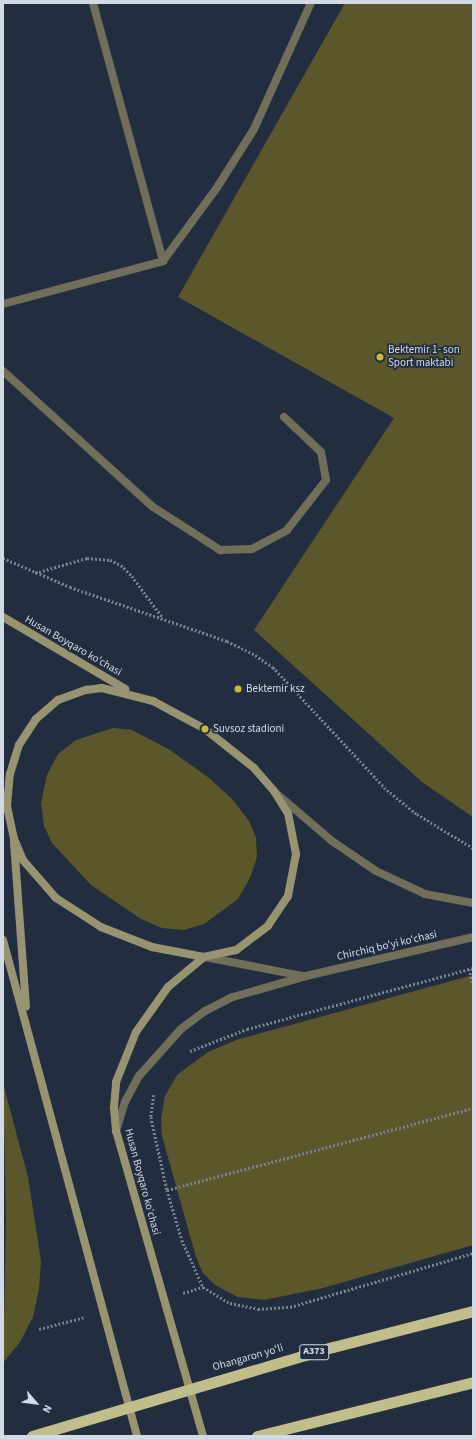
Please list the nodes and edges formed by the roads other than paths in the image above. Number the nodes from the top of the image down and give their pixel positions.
1 (93, 3) edge
2 (311, 3) edge
3 (163, 261) junction
4 (3, 304) edge
5 (3, 371) edge
6 (284, 417) dead end
7 (3, 617) edge
8 (132, 694) junction
9 (274, 791) junction
10 (3, 823) edge
11 (14, 839) junction
12 (473, 903) edge
13 (473, 937) edge
14 (3, 940) edge
15 (204, 957) junction
16 (306, 976) junction
17 (27, 1024) junction
18 (116, 1131) junction
19 (473, 1311) edge
20 (473, 1382) edge
21 (189, 1389) junction
22 (129, 1408) junction
23 (32, 1436) edge
24 (137, 1436) edge
25 (203, 1436) edge
26 (257, 1436) edge

1 - 3 street
2 - 3 street
3 - 4 street
5 - 6 street
7 - 8 main road, Husan Boyqaro ko'chasi
8 - 9 main road, Husan Boyqaro ko'chasi
8 - 11 main road, Husan Boyqaro ko'chasi
9 - 12 street
9 - 15 main road, Husan Boyqaro ko'chasi
10 - 11 main road, Husan Boyqaro ko'chasi
11 - 15 main road, Husan Boyqaro ko'chasi
11 - 17 main road, Husan Boyqaro ko'chasi
13 - 16 street, Chirchiq bo'yi ko'chasi
14 - 17 main road, Husan Boyqaro ko'chasi
15 - 16 street, Chirchiq bo'yi ko'chasi
15 - 18 main road, Husan Boyqaro ko'chasi
16 - 18 street, Chirchiq bo'yi ko'chasi
17 - 22 main road, Husan Boyqaro ko'chasi
18 - 21 main road, Husan Boyqaro ko'chasi
19 - 21 highway, Ohangaron yoʻli / A373
20 - 26 highway
21 - 22 highway, Ohangaron yoʻli / A373
21 - 25 main road, Husan Boyqaro ko'chasi
22 - 23 highway, Ohangaron yoʻli / A373
22 - 24 main road, Husan Boyqaro ko'chasi

